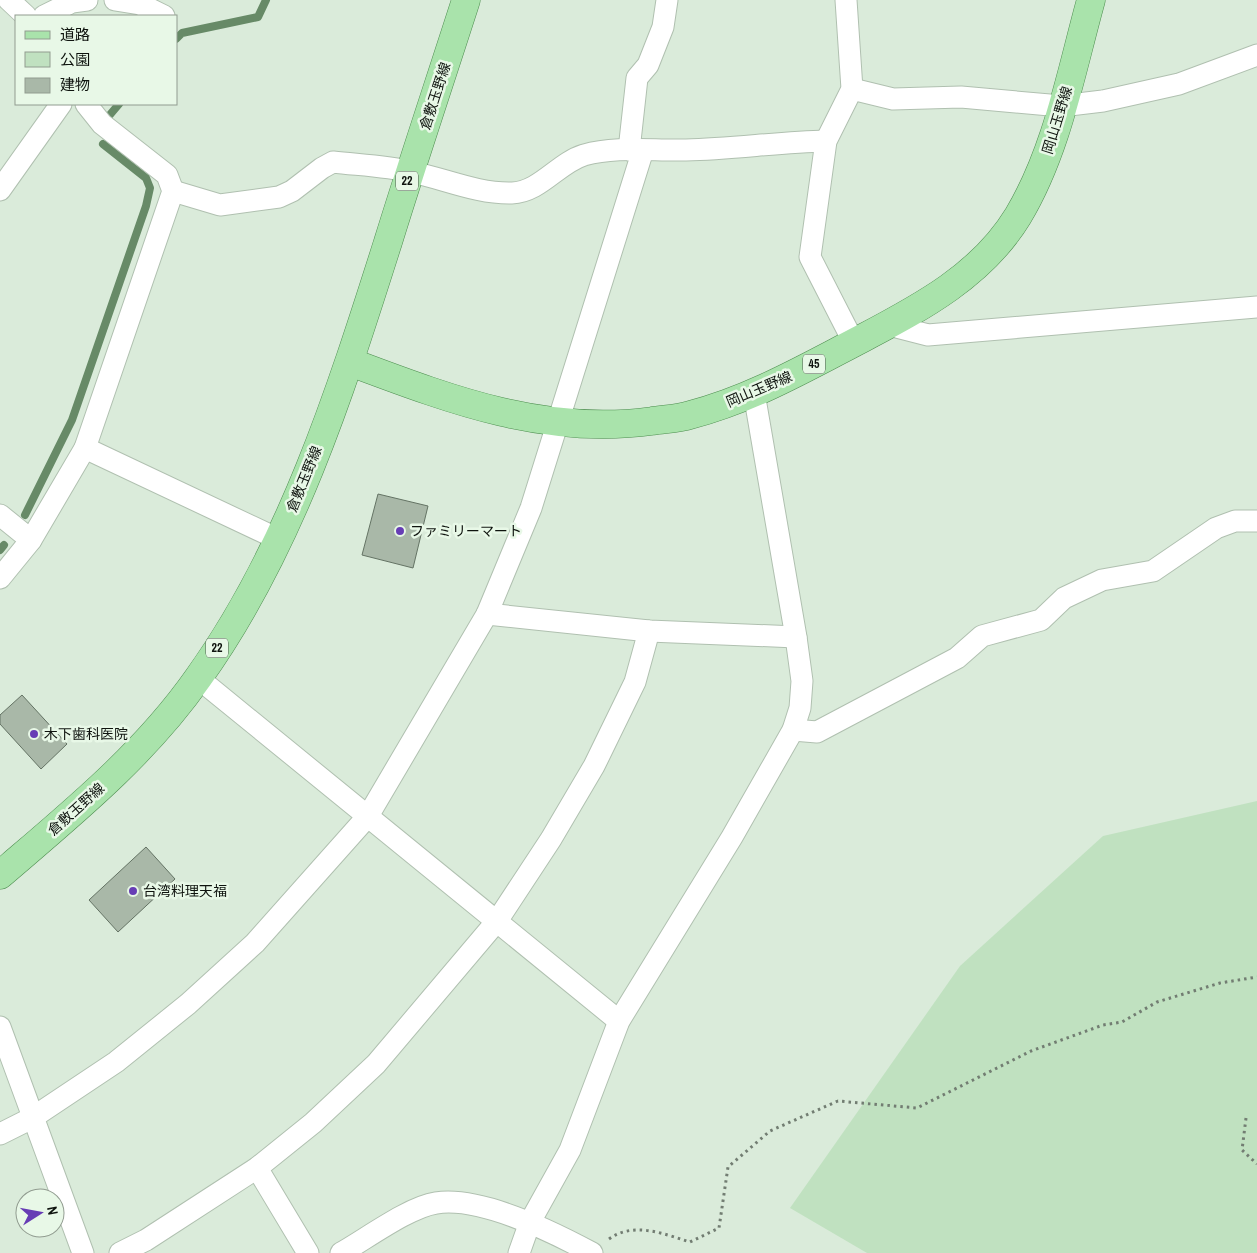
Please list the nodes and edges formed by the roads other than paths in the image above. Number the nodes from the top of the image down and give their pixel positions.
1 (9, 0) edge
2 (115, 0) edge
3 (466, 0) edge
4 (667, 0) edge
5 (846, 0) edge
6 (1091, 0) edge
7 (78, 1) edge
8 (25, 15) edge
9 (46, 15) edge
10 (162, 15) edge
11 (1257, 55) edge
12 (852, 88) junction
13 (60, 105) edge
14 (87, 105) edge
15 (1062, 106) junction
16 (826, 141) junction
17 (636, 150) junction
18 (410, 171) junction
19 (0, 190) edge
20 (173, 191) junction
21 (1257, 308) edge
22 (889, 324) junction
23 (854, 343) junction
24 (350, 362) junction
25 (754, 393) junction
26 (558, 424) junction
27 (85, 448) junction
28 (0, 515) edge
29 (1257, 521) edge
30 (31, 540) junction
31 (280, 540) junction
32 (0, 578) edge
33 (487, 614) junction
34 (649, 630) junction
35 (796, 638) junction
36 (198, 678) junction
37 (793, 730) junction
38 (368, 816) junction
39 (0, 875) edge
40 (497, 922) junction
41 (618, 1021) junction
42 (0, 1028) edge
43 (32, 1118) junction
44 (0, 1134) edge
45 (257, 1168) junction
46 (530, 1222) junction
47 (83, 1253) edge
48 (120, 1253) edge
49 (308, 1253) edge
50 (341, 1253) edge
51 (519, 1253) edge
52 (591, 1253) edge

1 - 8 street
2 - 10 street
3 - 18 main road, 倉敷玉野線 / 22
4 - 17 street
5 - 12 street
6 - 15 main road, 岡山玉野線 / 45
7 - 9 street
11 - 15 street
12 - 15 street
12 - 16 street
13 - 19 street
14 - 20 street
15 - 22 main road, 岡山玉野線 / 45
16 - 17 street
16 - 23 street
17 - 18 street
17 - 26 street
18 - 20 street
18 - 24 main road, 倉敷玉野線 / 22
20 - 27 street
21 - 22 street
22 - 23 main road, 岡山玉野線 / 45
23 - 25 main road, 岡山玉野線 / 45
24 - 26 main road, 岡山玉野線 / 45
24 - 31 main road, 倉敷玉野線 / 22
25 - 26 main road, 岡山玉野線 / 45
25 - 35 street
26 - 33 street
27 - 30 street
27 - 31 street
28 - 30 street
29 - 37 street
30 - 32 street
31 - 36 main road, 倉敷玉野線 / 22
33 - 34 street
33 - 38 street
34 - 35 street
34 - 40 street
35 - 37 street
36 - 38 street
36 - 39 main road, 倉敷玉野線 / 22
37 - 41 street
38 - 40 street
38 - 43 street
40 - 41 street
40 - 45 street
41 - 46 street
42 - 43 street
43 - 44 street
43 - 47 street
45 - 48 street
45 - 49 street
46 - 50 street
46 - 51 street
46 - 52 street

